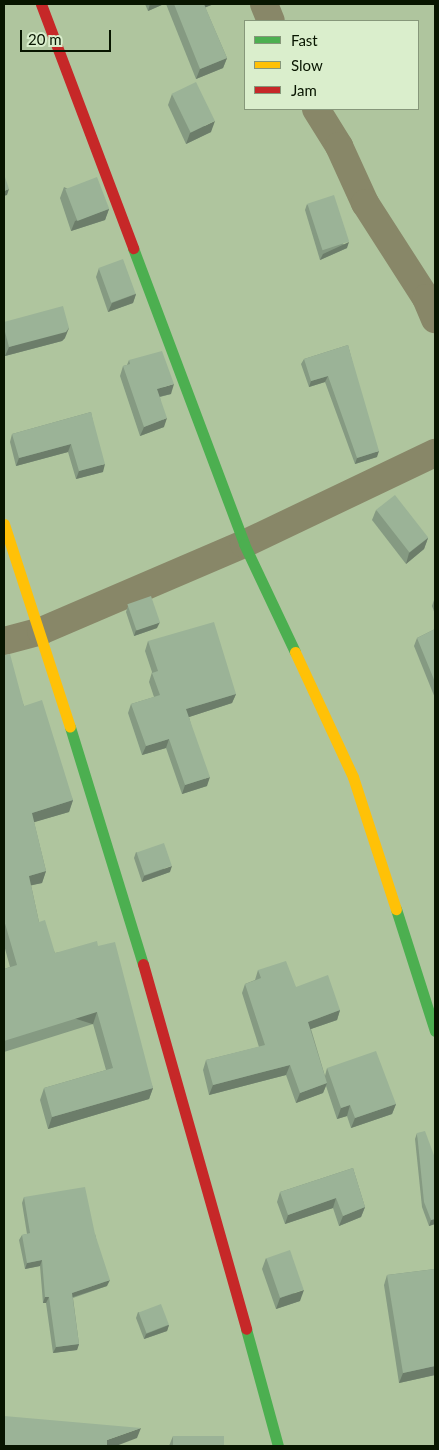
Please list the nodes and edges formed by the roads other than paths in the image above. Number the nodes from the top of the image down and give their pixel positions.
1 (41, 4) edge
2 (264, 4) edge
3 (271, 20) edge
4 (317, 110) edge
5 (435, 319) edge
6 (435, 453) edge
7 (4, 524) edge
8 (244, 544) junction
9 (41, 631) junction
10 (4, 641) edge
11 (435, 1031) edge
12 (278, 1446) edge

1 - 8 street
2 - 3 street
4 - 5 street
6 - 8 street
7 - 9 street
8 - 9 street
8 - 11 street
9 - 10 street
9 - 12 street

